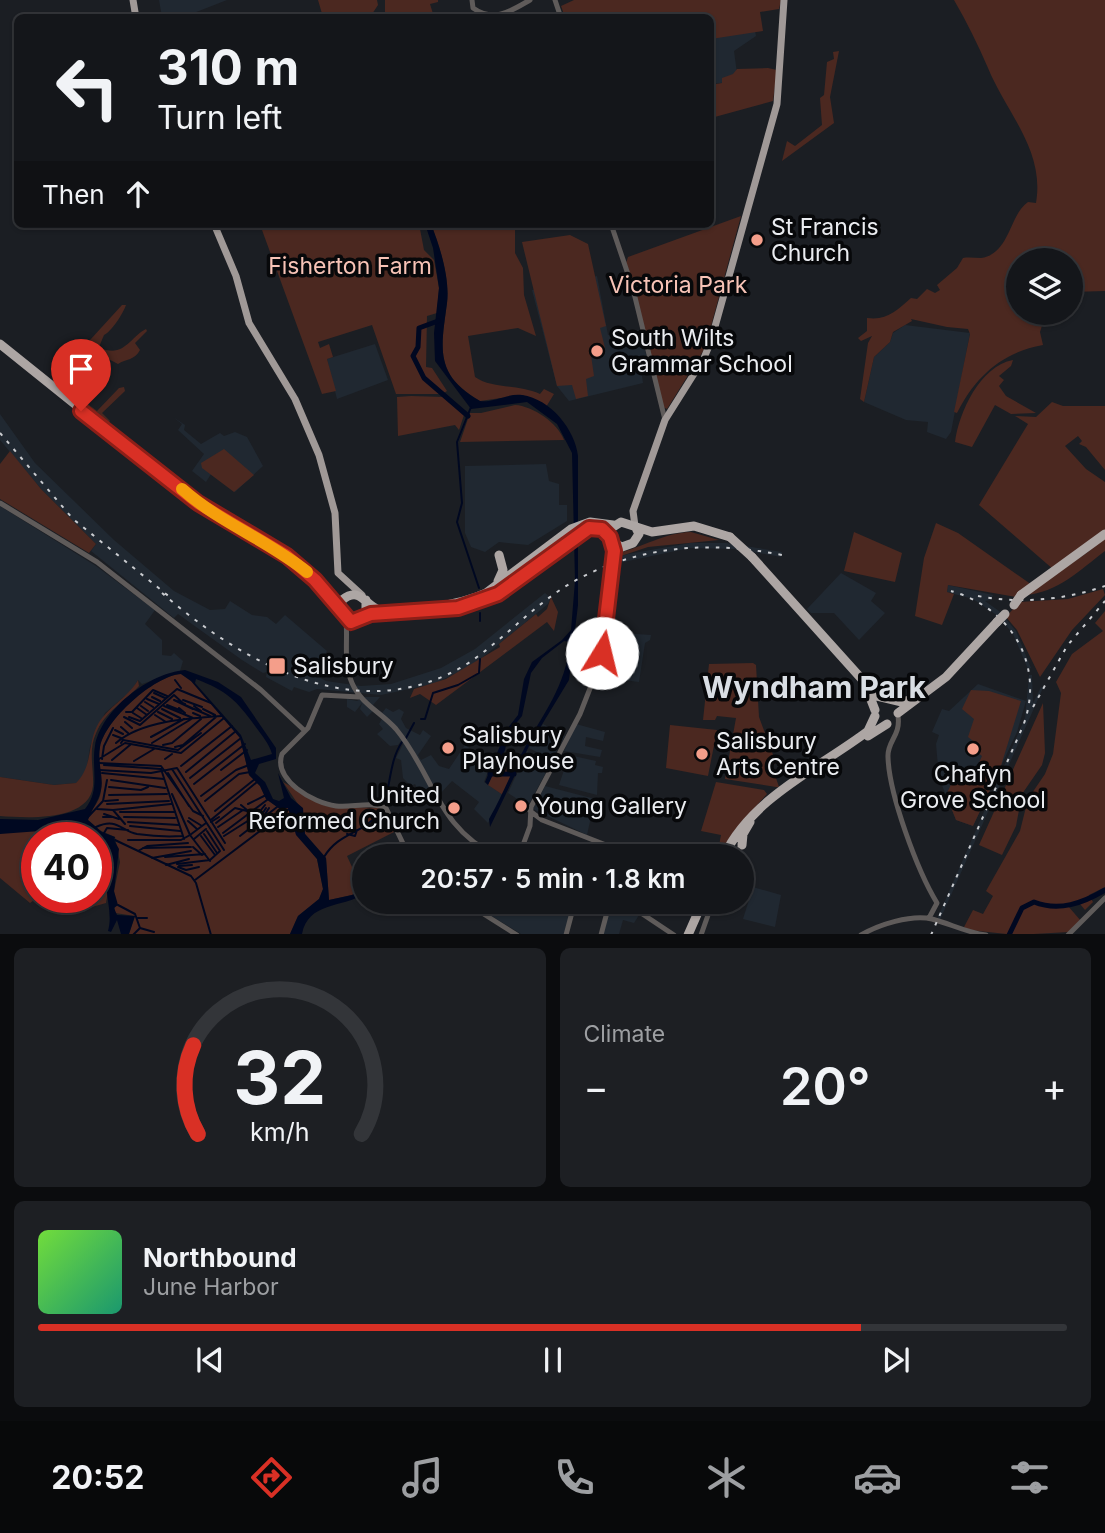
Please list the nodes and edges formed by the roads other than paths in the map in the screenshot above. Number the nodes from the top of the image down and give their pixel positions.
1 (472, 0) edge
2 (530, 0) edge
3 (784, 0) edge
4 (486, 14) edge
5 (506, 14) edge
6 (216, 228) edge
7 (612, 228) edge
8 (0, 344) edge
9 (664, 420) junction
10 (0, 503) edge
11 (633, 511) junction
12 (616, 524) junction
13 (635, 526) junction
14 (577, 531) junction
15 (1105, 534) edge
16 (726, 537) junction
17 (611, 539) junction
18 (636, 541) junction
19 (626, 547) junction
20 (614, 554) junction
21 (749, 556) junction
22 (528, 562) junction
23 (352, 583) junction
24 (482, 597) junction
25 (345, 598) junction
26 (364, 598) junction
27 (330, 600) junction
28 (343, 616) junction
29 (361, 618) junction
30 (346, 631) junction
31 (359, 697) junction
32 (913, 699) junction
33 (888, 700) junction
34 (875, 713) junction
35 (894, 720) junction
36 (304, 731) junction
37 (770, 789) dead end
38 (758, 809) junction
39 (530, 811) junction
40 (542, 820) junction
41 (751, 821) junction
42 (530, 826) junction
43 (403, 844) edge
44 (477, 844) edge
45 (523, 844) edge
46 (601, 844) edge
47 (732, 844) edge
48 (736, 844) edge
49 (742, 844) edge
50 (1105, 898) edge
51 (484, 914) edge
52 (571, 914) edge
53 (606, 914) edge
54 (643, 914) edge
55 (699, 914) edge
56 (708, 914) edge
57 (929, 918) junction
58 (1070, 933) edge
59 (517, 934) edge
60 (566, 934) edge
61 (601, 934) edge
62 (674, 934) edge
63 (690, 934) edge
64 (701, 934) edge
65 (861, 934) edge
66 (985, 934) edge

1 - 4 street
2 - 5 street
3 - 9 main road
6 - 23 main road
7 - 9 street
8 - 27 highway
9 - 11 main road
10 - 36 street
11 - 12 main road
11 - 13 main road
12 - 13 highway
12 - 14 highway
12 - 17 highway
13 - 16 highway
13 - 18 highway
14 - 17 highway
14 - 22 highway
14 - 24 highway
15 - 32 highway, bridge
16 - 18 highway
16 - 21 highway, bridge
17 - 19 highway
17 - 20 street
18 - 19 highway
19 - 20 street
20 - 39 street
21 - 33 highway
21 - 34 highway
22 - 24 highway
22 - 24 highway
23 - 25 main road
23 - 26 main road
24 - 26 highway
24 - 29 highway
25 - 26 highway
25 - 27 highway
25 - 28 highway
26 - 29 highway
27 - 28 highway
28 - 29 highway
28 - 30 street
29 - 30 street
30 - 31 street
31 - 36 street
31 - 44 street
32 - 33 highway
32 - 35 highway
33 - 34 highway
33 - 35 highway
34 - 35 highway
34 - 38 highway
35 - 41 highway
35 - 57 street
36 - 43 street
37 - 38 highway
38 - 47 highway
39 - 40 street
39 - 42 street
40 - 42 street
40 - 46 street
41 - 48 highway
41 - 49 highway
42 - 45 street
50 - 58 street
51 - 59 street
52 - 60 street
53 - 61 street
54 - 62 street
55 - 63 highway
56 - 64 street
57 - 65 street
57 - 66 street

